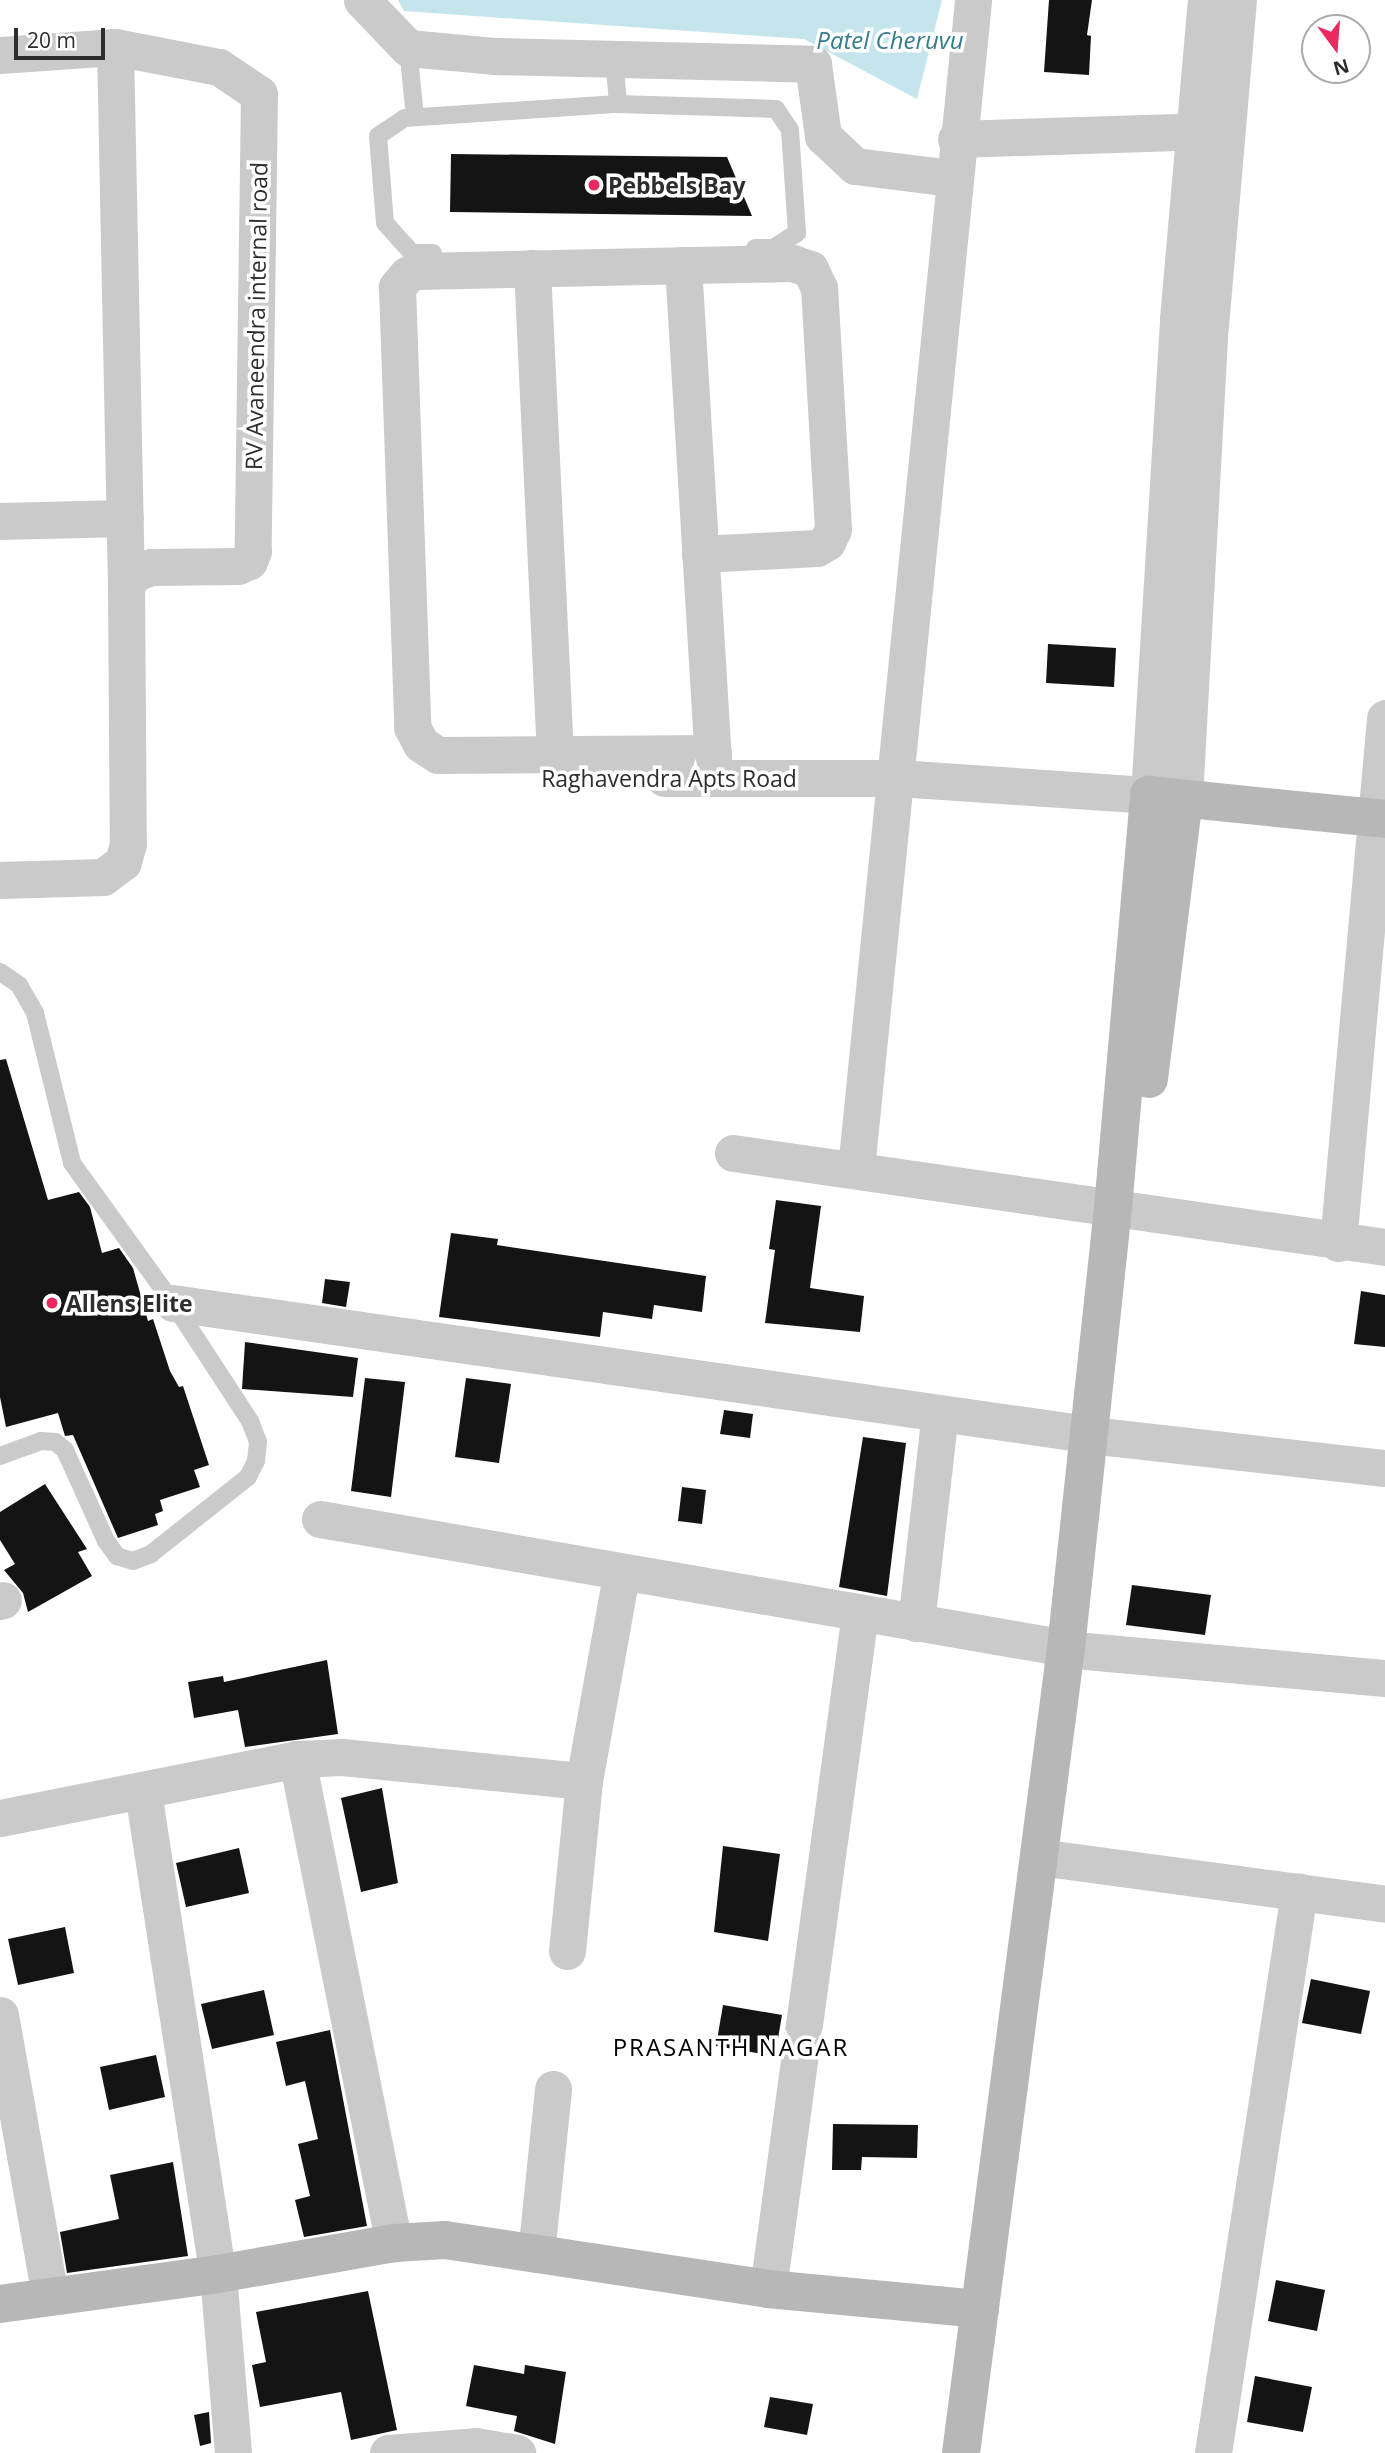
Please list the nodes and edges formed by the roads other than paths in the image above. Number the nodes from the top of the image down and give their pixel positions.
1 (362, 0) edge
2 (973, 0) edge
3 (1206, 0) edge
4 (1238, 0) edge
5 (115, 47) junction
6 (408, 48) junction
7 (0, 55) edge
8 (614, 57) junction
9 (618, 104) junction
10 (415, 117) junction
11 (1209, 131) junction
12 (956, 139) junction
13 (952, 178) junction
14 (683, 265) junction
15 (532, 268) junction
16 (125, 518) junction
17 (0, 521) edge
18 (700, 554) junction
19 (126, 584) junction
20 (1385, 718) edge
21 (555, 754) junction
22 (713, 766) junction
23 (898, 778) junction
24 (439, 779) dead end
25 (1167, 797) junction
26 (1380, 819) edge
27 (0, 880) edge
28 (0, 972) edge
29 (733, 1153) dead end
30 (856, 1169) junction
31 (1123, 1210) junction
32 (1338, 1243) junction
33 (1385, 1248) edge
34 (173, 1303) junction
35 (940, 1413) junction
36 (1098, 1436) junction
37 (0, 1456) edge
38 (1385, 1468) edge
39 (320, 1519) dead end
40 (621, 1574) junction
41 (860, 1613) junction
42 (916, 1623) junction
43 (1076, 1649) junction
44 (1385, 1678) edge
45 (297, 1759) junction
46 (584, 1781) junction
47 (143, 1792) junction
48 (0, 1818) edge
49 (1049, 1858) junction
50 (1299, 1892) junction
51 (1385, 1904) edge
52 (567, 1951) dead end
53 (0, 2015) edge
54 (553, 2089) dead end
55 (394, 2243) junction
56 (536, 2254) junction
57 (218, 2274) junction
58 (768, 2289) junction
59 (50, 2297) junction
60 (0, 2304) edge
61 (980, 2309) junction
62 (233, 2453) edge
63 (388, 2453) edge
64 (517, 2453) edge
65 (961, 2453) edge
66 (986, 2453) edge
67 (1213, 2453) edge

1 - 6 street
2 - 12 street
3 - 11 street
4 - 11 street
5 - 7 street, RV Avaneendra internal road
5 - 16 street
5 - 19 street, RV Avaneendra internal road
6 - 8 street
6 - 10 lane
8 - 9 lane
8 - 13 street
9 - 10 lane
9 - 10 lane
11 - 12 street
11 - 25 street
12 - 13 street
13 - 23 street
14 - 15 street
14 - 18 street
14 - 18 street
15 - 21 street
15 - 21 street
16 - 17 street
16 - 19 street
18 - 22 street
19 - 27 street
20 - 26 street
21 - 22 street
22 - 23 street, Raghavendra Apts Road
22 - 24 street, Raghavendra Apts Road
23 - 25 street, Raghavendra Apts Road
23 - 30 street
25 - 26 street
25 - 31 street
26 - 32 street
28 - 34 lane
29 - 30 street
30 - 31 street
31 - 32 street
31 - 36 street
32 - 33 street
34 - 35 street
34 - 37 lane
35 - 36 street
35 - 42 street
36 - 38 street
36 - 43 street
39 - 40 street
40 - 41 street
40 - 46 street
41 - 42 street
41 - 58 street
42 - 43 street
43 - 44 street
43 - 49 street
45 - 46 street
45 - 47 street
45 - 55 street
46 - 52 street
47 - 48 street
47 - 57 street
49 - 50 street
49 - 61 street
49 - 66 street
50 - 51 street
50 - 67 street
53 - 59 street
54 - 56 street
55 - 56 street
55 - 57 street
56 - 58 street
57 - 59 street
57 - 62 street
58 - 61 street
59 - 60 street
61 - 65 street
63 - 64 street

